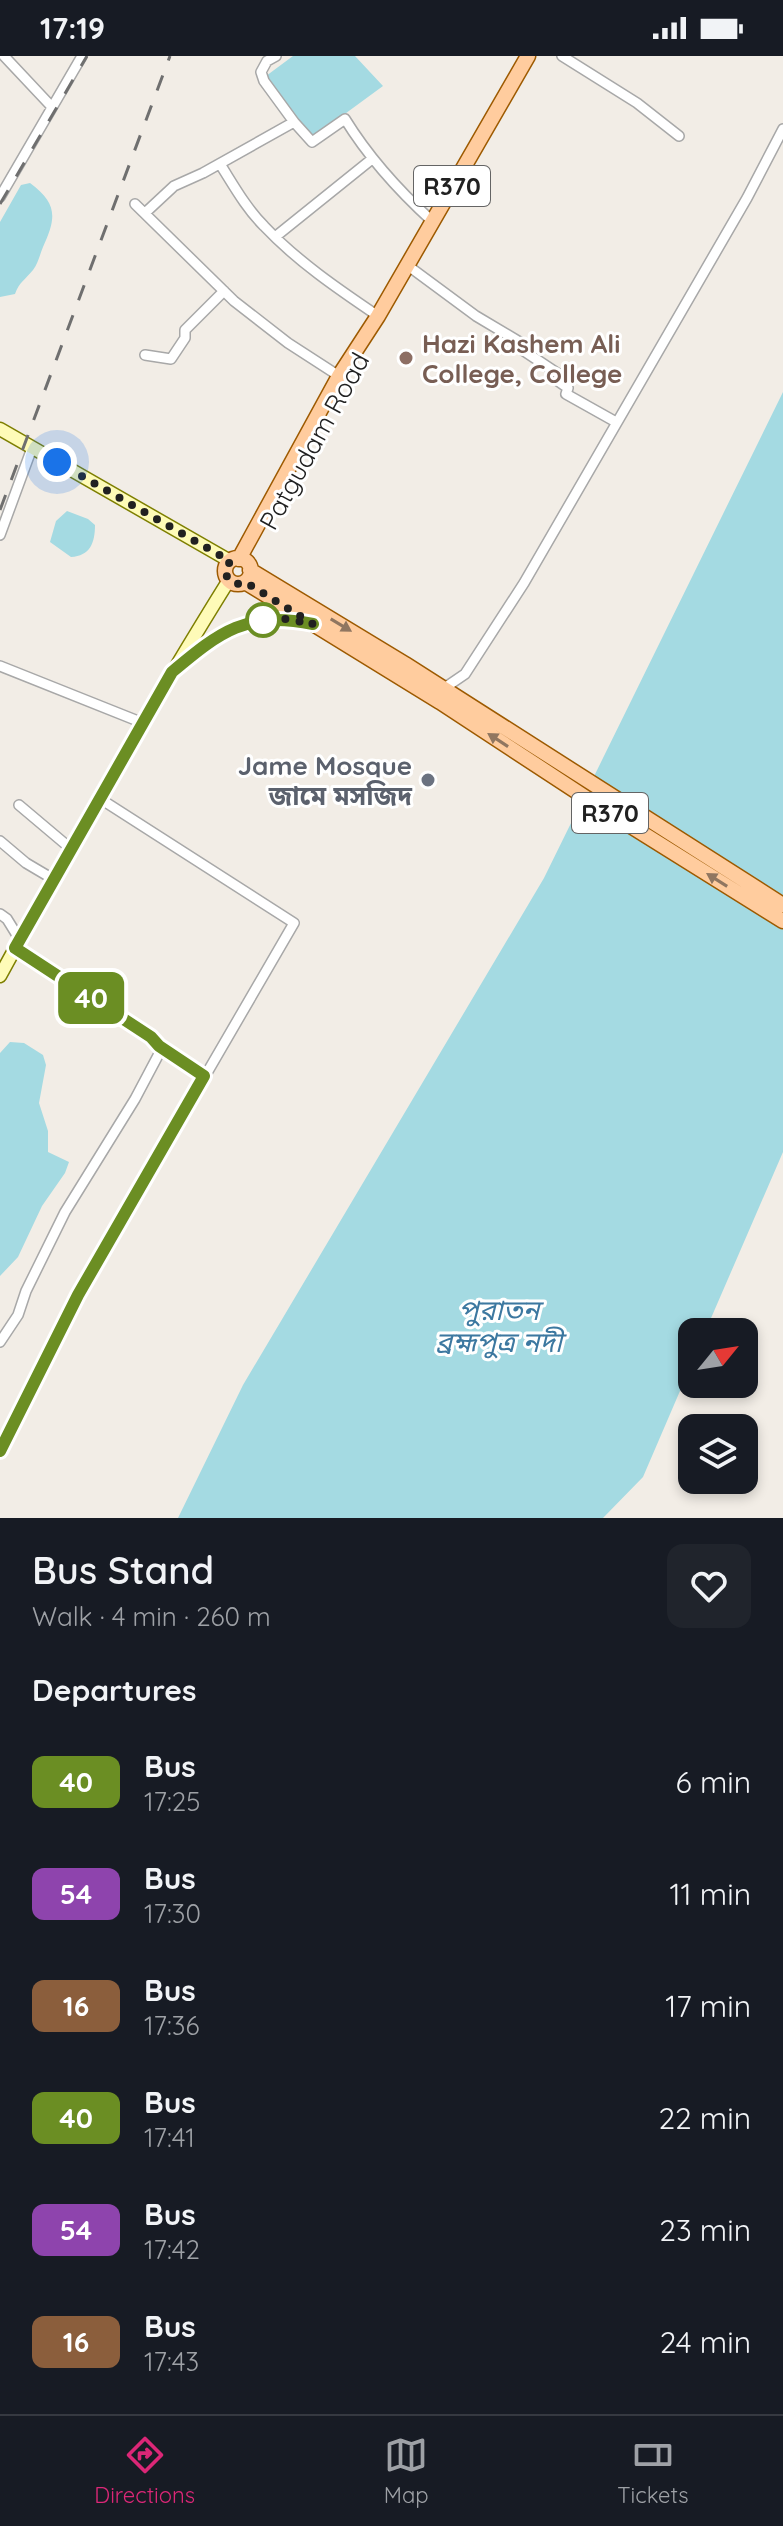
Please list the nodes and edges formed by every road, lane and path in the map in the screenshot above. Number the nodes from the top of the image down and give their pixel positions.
1 (82, 56) edge
2 (276, 56) edge
3 (528, 56) edge
4 (562, 56) edge
5 (3, 58) edge
6 (51, 106) junction
7 (294, 122) junction
8 (783, 129) edge
9 (679, 136) dead end
10 (372, 159) junction
11 (220, 164) junction
12 (0, 197) edge
13 (135, 204) dead end
14 (145, 213) junction
15 (432, 221) junction
16 (275, 237) junction
17 (407, 265) junction
18 (224, 291) junction
19 (378, 316) junction
20 (145, 355) dead end
21 (339, 376) junction
22 (616, 422) junction
23 (0, 429) edge
24 (32, 448) junction
25 (0, 535) edge
26 (242, 567) junction
27 (229, 580) joint
28 (313, 624) junction
29 (0, 666) edge
30 (172, 672) junction
31 (443, 694) junction
32 (143, 723) junction
33 (99, 798) junction
34 (19, 805) dead end
35 (0, 841) edge
36 (70, 848) junction
37 (53, 879) junction
38 (783, 905) edge
39 (0, 914) edge
40 (783, 921) edge
41 (17, 944) junction
42 (0, 976) edge
43 (162, 1048) junction
44 (204, 1076) junction
45 (0, 1342) edge
46 (0, 1451) edge

1 - 6 street
2 - 7 street
3 - 15 main road, Patgudam Road / R370
4 - 9 street
5 - 6 street
6 - 12 street
7 - 10 street
7 - 11 street
8 - 22 street
10 - 15 street
10 - 16 street
11 - 14 street
11 - 16 street
13 - 14 street
14 - 18 street
15 - 17 main road, Patgudam Road / R370
16 - 19 street
17 - 19 main road, Patgudam Road / R370
17 - 22 street
18 - 20 street
18 - 21 street
19 - 21 main road, Patgudam Road / R370
19 - 26 main road, Patgudam Road / R370
21 - 26 main road, Patgudam Road / R370
22 - 31 street
23 - 24 main road
24 - 25 street
24 - 26 main road
26 - 27 main road
26 - 28 main road, R370
26 -> 31 main road, R370
27 - 30 main road
28 - 30 main road
28 - 31 main road, R370
29 - 32 street
30 - 32 main road
31 - 38 main road
40 -> 31 main road, R370
32 - 33 main road
33 - 36 main road
33 - 44 street
34 - 36 street
35 - 37 street
36 - 37 main road
37 - 41 main road
39 - 41 street
41 - 42 main road
41 - 43 street
43 - 44 street
43 - 45 street
44 - 46 street

